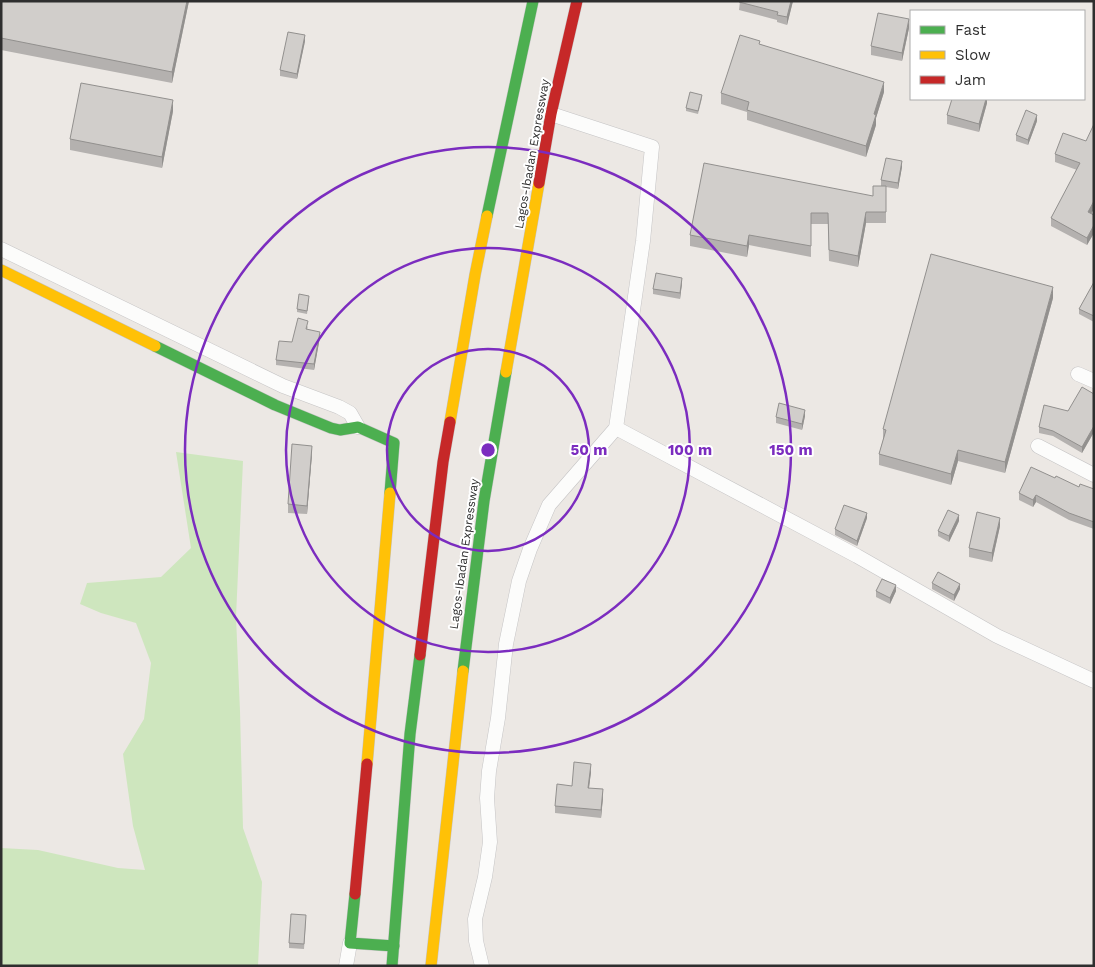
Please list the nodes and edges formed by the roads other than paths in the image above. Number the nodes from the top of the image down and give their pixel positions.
1 (533, 1) edge
2 (577, 1) edge
3 (551, 114) junction
4 (1, 249) edge
5 (1, 270) edge
6 (1078, 374) dead end
7 (1094, 381) edge
8 (358, 427) junction
9 (616, 428) junction
10 (1038, 446) dead end
11 (1094, 475) edge
12 (1094, 681) edge
13 (350, 943) junction
14 (394, 946) junction
15 (346, 966) edge
16 (392, 966) edge
17 (431, 966) edge
18 (482, 966) edge

1 - 14 main road
2 - 3 main road, Lagos-Ibadan Expressway
3 - 9 street
3 - 17 main road, Lagos-Ibadan Expressway
4 - 8 street
5 - 8 main road
6 - 7 street
8 - 13 main road
9 - 12 street
9 - 18 street
10 - 11 street
13 - 14 main road
13 - 15 street
14 - 16 main road

